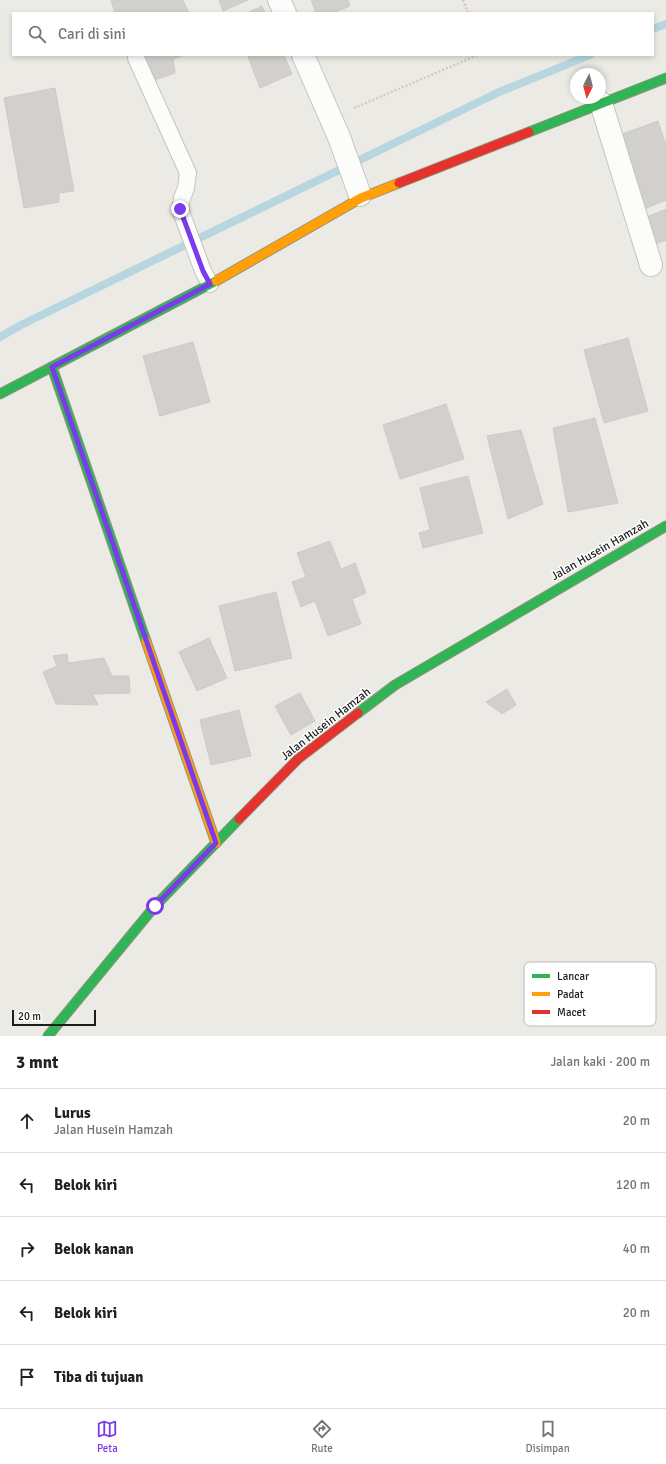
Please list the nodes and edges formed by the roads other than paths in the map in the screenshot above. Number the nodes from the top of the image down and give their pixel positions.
1 (279, 0) edge
2 (285, 12) edge
3 (303, 56) edge
4 (136, 58) dead end
5 (666, 78) edge
6 (606, 101) edge
7 (598, 104) edge
8 (601, 104) edge
9 (361, 196) junction
10 (651, 265) dead end
11 (206, 277) junction
12 (52, 367) junction
13 (0, 394) edge
14 (666, 526) edge
15 (216, 843) junction
16 (48, 1036) edge

1 - 2 street
3 - 9 street
4 - 11 lane
5 - 6 street
7 - 9 street
8 - 10 street
9 - 11 street
11 - 12 street
12 - 13 street
12 - 15 street
14 - 15 street, Jalan Husein Hamzah
15 - 16 street, Jalan Husein Hamzah

